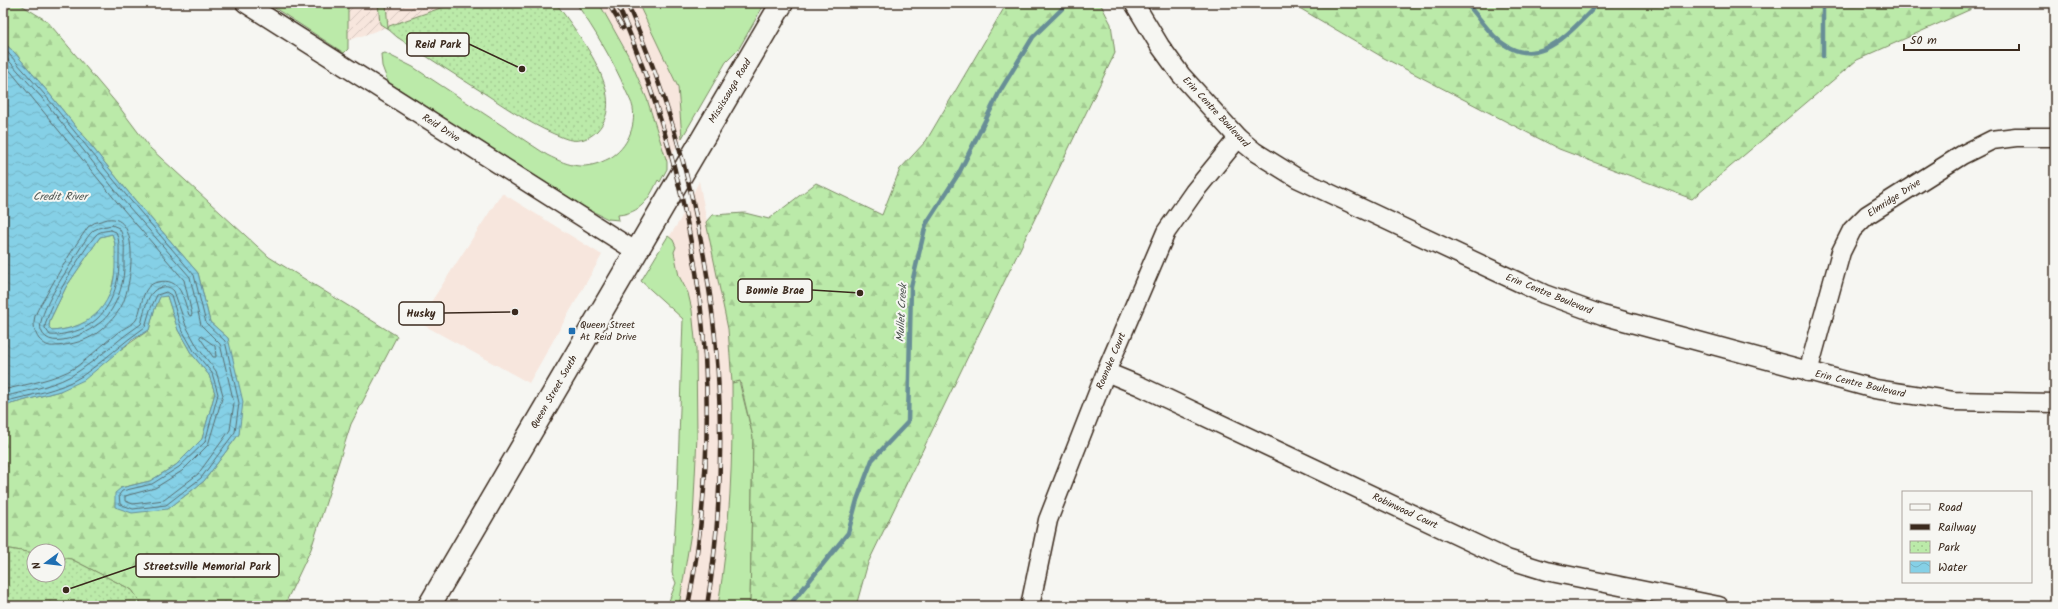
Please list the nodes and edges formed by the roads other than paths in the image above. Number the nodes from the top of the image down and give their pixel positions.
1 (245, 3) edge
2 (782, 3) edge
3 (1134, 3) edge
4 (2055, 136) edge
5 (1238, 138) junction
6 (678, 178) joint
7 (637, 252) junction
8 (1106, 372) junction
9 (1808, 372) junction
10 (2055, 403) edge
11 (429, 606) edge
12 (1030, 606) edge
13 (1719, 606) edge

1 - 7 street, Reid Drive
2 - 6 main road, Mississauga Road
3 - 5 street, Erin Centre Boulevard
4 - 9 street, Elmridge Drive
5 - 8 street, Roanoke Court
5 - 9 street, Erin Centre Boulevard
6 - 7 main road, Queen Street South
7 - 11 main road, Queen Street South
8 - 12 street, Roanoke Court
8 - 13 street, Robinwood Court
9 - 10 street, Erin Centre Boulevard

